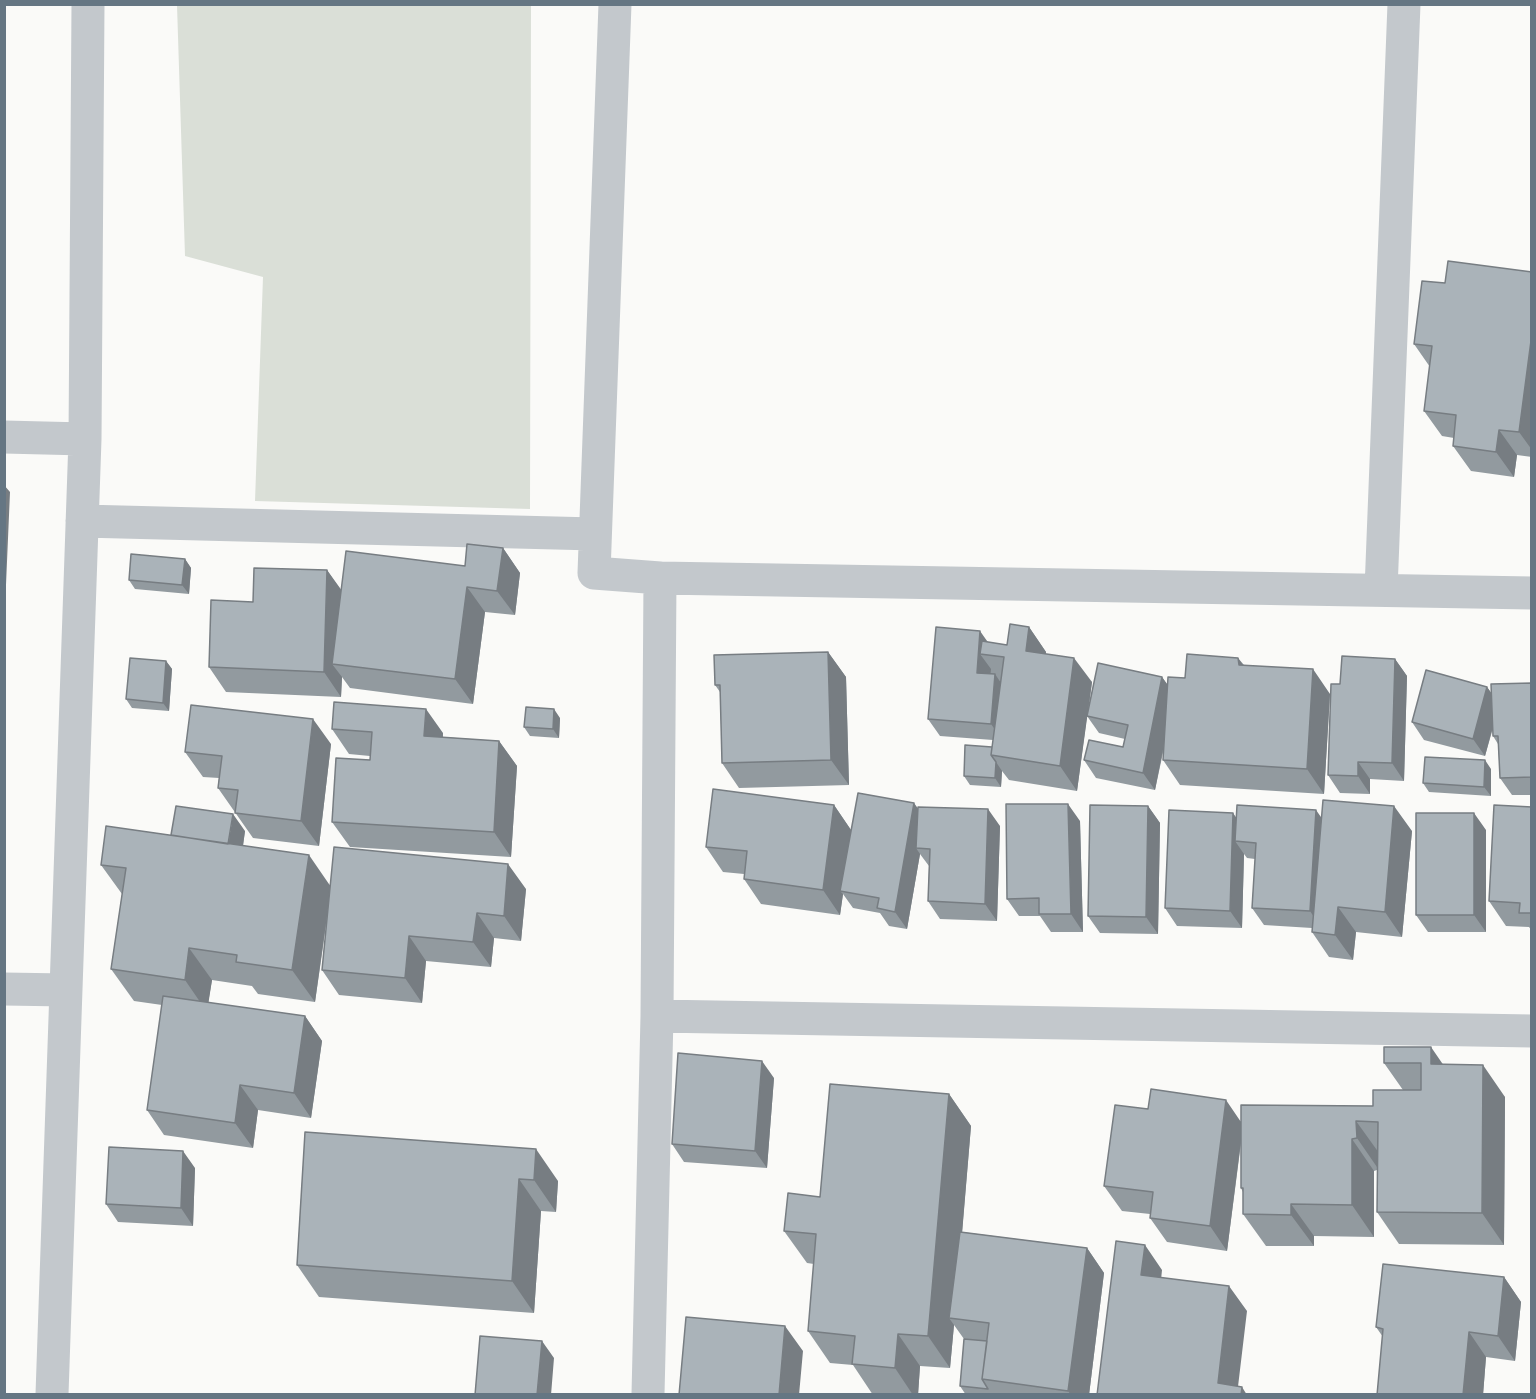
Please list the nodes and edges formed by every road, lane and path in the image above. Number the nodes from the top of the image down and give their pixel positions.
1 (88, 4) edge
2 (615, 4) edge
3 (1404, 4) edge
4 (4, 437) edge
5 (85, 439) junction
6 (82, 521) junction
7 (595, 534) junction
8 (660, 578) junction
9 (1381, 591) junction
10 (1532, 593) edge
11 (4, 989) edge
12 (66, 990) junction
13 (657, 1016) junction
14 (1532, 1031) edge
15 (52, 1395) edge
16 (648, 1395) edge

1 - 5 street
2 - 7 street
3 - 9 street
4 - 5 street
5 - 6 street
6 - 7 street
6 - 12 street
7 - 8 street
8 - 9 street
8 - 13 street
9 - 10 street
11 - 12 street
12 - 15 street
13 - 14 street
13 - 16 street

